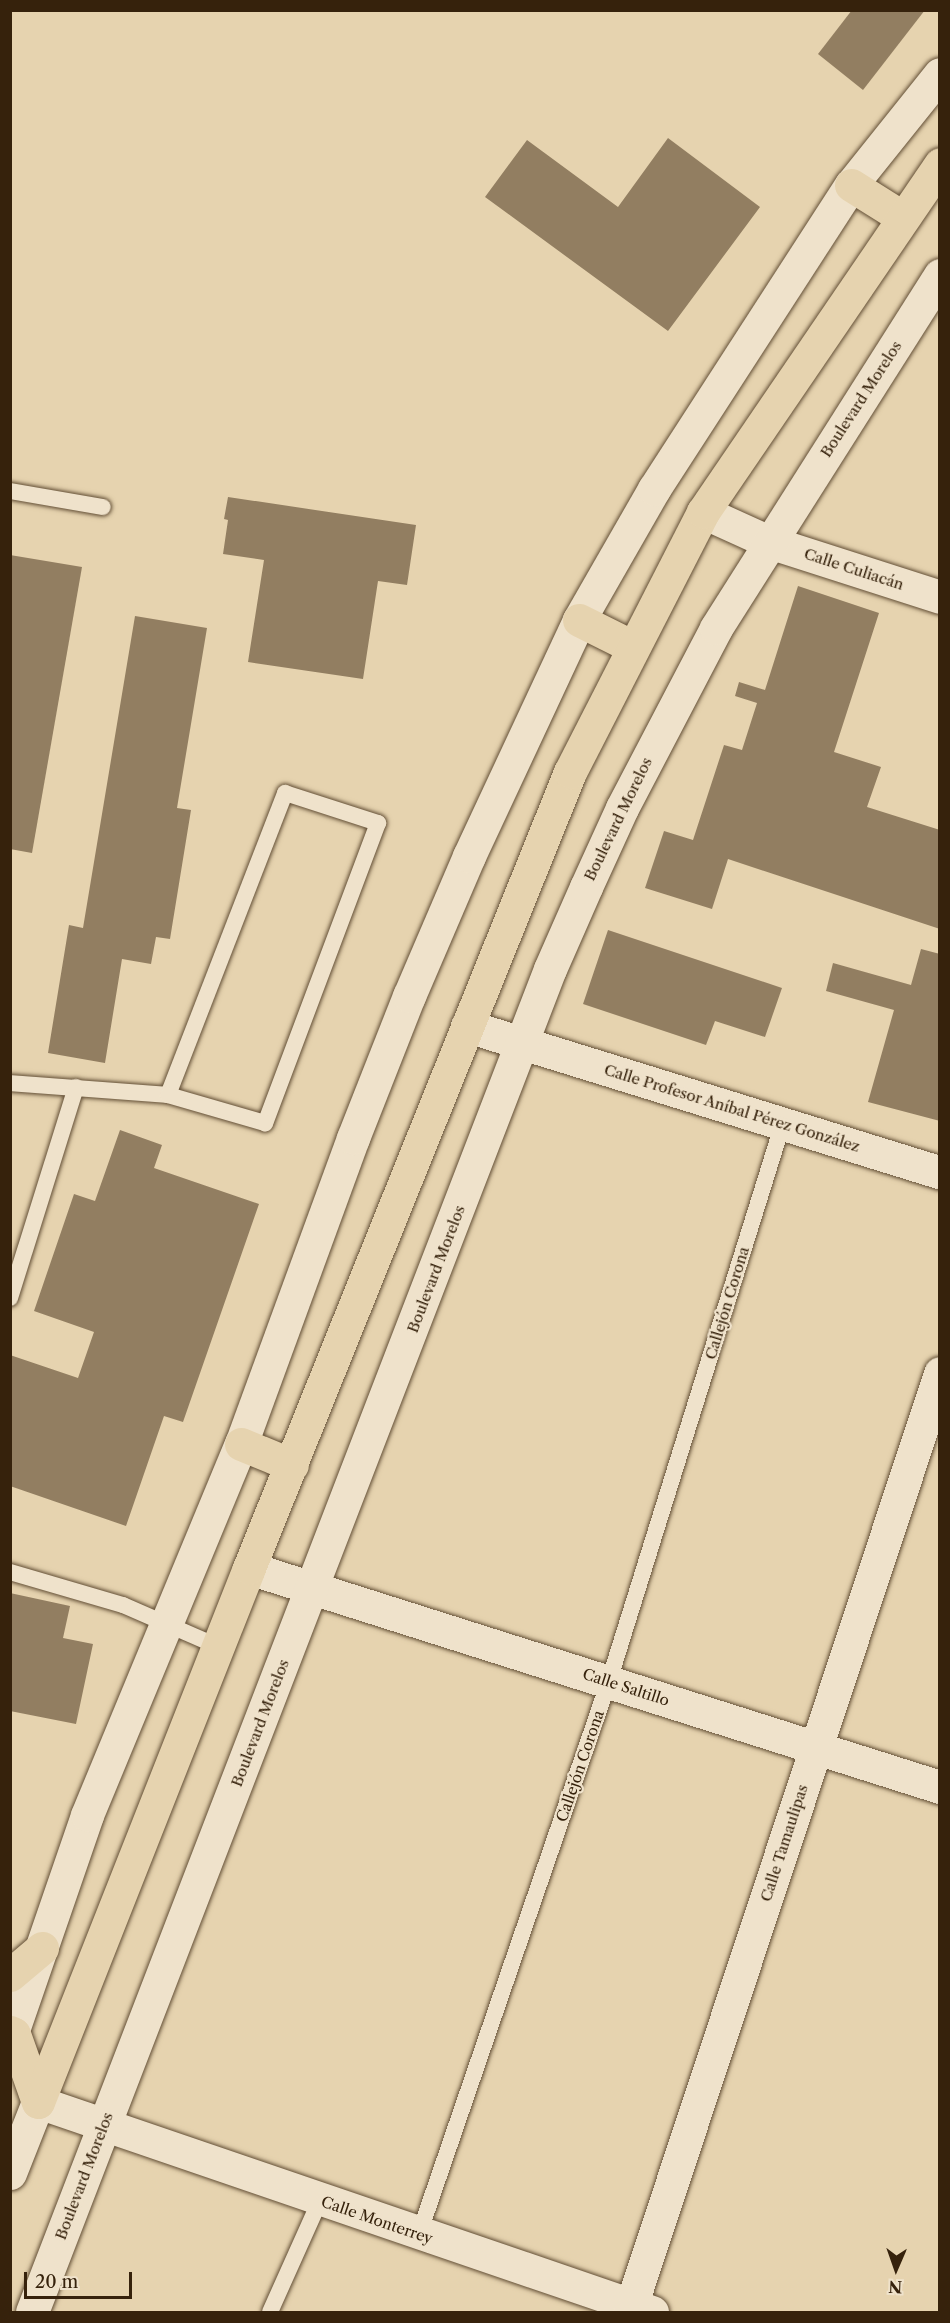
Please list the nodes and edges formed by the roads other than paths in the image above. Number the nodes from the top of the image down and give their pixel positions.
1 (939, 74) edge
2 (939, 164) edge
3 (851, 185) junction
4 (902, 217) junction
5 (939, 275) edge
6 (10, 491) edge
7 (103, 507) dead end
8 (703, 512) junction
9 (769, 542) junction
10 (939, 597) edge
11 (579, 620) junction
12 (633, 647) junction
13 (467, 1026) junction
14 (523, 1044) junction
15 (10, 1083) edge
16 (76, 1087) junction
17 (168, 1095) junction
18 (783, 1123) junction
19 (939, 1172) edge
20 (18, 1246) edge
21 (10, 1298) edge
22 (939, 1373) edge
23 (241, 1444) junction
24 (292, 1465) junction
25 (249, 1568) junction
26 (10, 1572) edge
27 (312, 1589) junction
28 (166, 1624) junction
29 (219, 1647) junction
30 (609, 1681) junction
31 (815, 1749) junction
32 (939, 1787) edge
33 (42, 1948) junction
34 (10, 1976) edge
35 (12, 2035) edge
36 (24, 2098) edge
37 (103, 2124) junction
38 (10, 2173) edge
39 (320, 2200) junction
40 (419, 2234) junction
41 (638, 2310) edge
42 (32, 2313) edge
43 (270, 2313) edge

1 - 3 street
2 - 4 main road
3 - 4 main road
3 - 11 street
4 - 8 main road
5 - 9 street, Boulevard Morelos
6 - 7 lane
8 - 9 street, Calle Culiacán
8 - 12 main road
9 - 10 street, Calle Culiacán
9 - 14 street, Boulevard Morelos
11 - 12 main road
11 - 23 street
12 - 13 main road
13 - 14 street, Calle Profesor Aníbal Pérez González
13 - 24 main road
14 - 18 street, Calle Profesor Aníbal Pérez González
14 - 27 street, Boulevard Morelos
15 - 16 lane
16 - 17 lane
16 - 20 lane
17 - 17 lane
18 - 19 street, Calle Profesor Aníbal Pérez González
18 - 30 lane, Callejón Corona
20 - 21 lane
22 - 31 street, Calle Tamaulipas
23 - 24 main road
23 - 28 street
24 - 25 main road
25 - 27 street, Calle Saltillo
25 - 29 main road
26 - 28 lane
27 - 30 street, Calle Saltillo
27 - 37 street, Boulevard Morelos
28 - 29 lane
28 - 33 street
29 - 36 main road
30 - 31 street, Calle Saltillo
30 - 40 lane, Callejón Corona
31 - 32 street, Calle Saltillo
31 - 41 street, Calle Tamaulipas
33 - 34 main road
33 - 35 street
35 - 36 main road
36 - 37 street, Calle Monterrey
36 - 38 street
37 - 39 street, Calle Monterrey
37 - 42 street, Boulevard Morelos
39 - 40 street, Calle Monterrey
39 - 43 lane
40 - 41 street, Calle Monterrey

